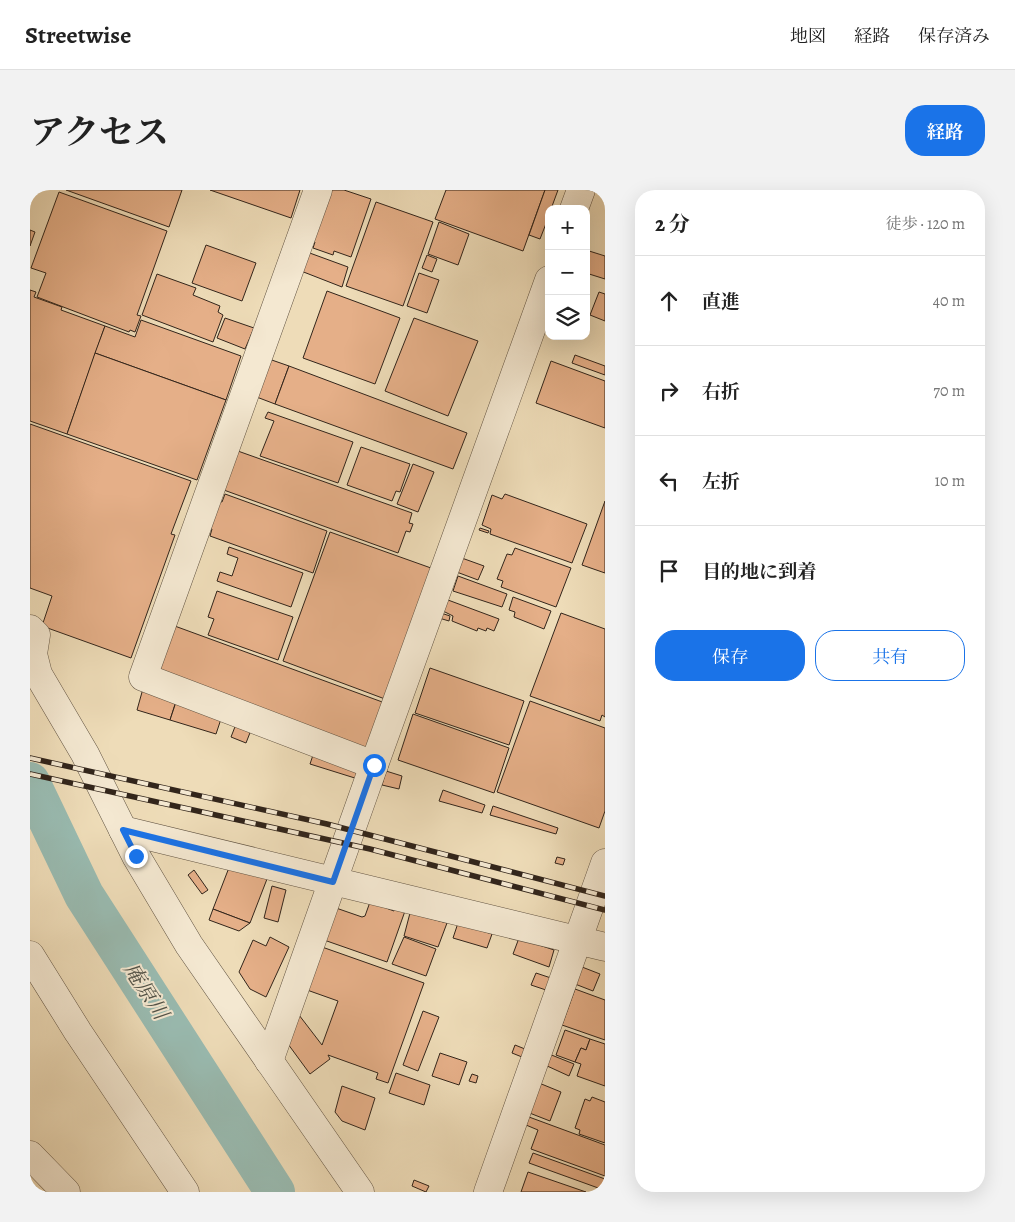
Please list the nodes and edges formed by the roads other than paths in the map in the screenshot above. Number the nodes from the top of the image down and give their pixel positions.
1 (318, 190) edge
2 (581, 190) edge
3 (575, 205) edge
4 (545, 291) edge
5 (30, 629) edge
6 (374, 765) junction
7 (123, 830) junction
8 (605, 863) edge
9 (333, 882) junction
10 (578, 940) junction
11 (605, 947) edge
12 (30, 955) edge
13 (269, 1061) junction
14 (30, 1155) edge
15 (66, 1192) edge
16 (185, 1192) edge
17 (360, 1192) edge
18 (488, 1192) edge

1 - 6 street
2 - 3 street
4 - 6 street
5 - 7 street
6 - 9 street
7 - 9 street
7 - 13 street
8 - 10 street
9 - 10 street
9 - 13 street
10 - 11 street
10 - 18 street
12 - 16 street
13 - 17 street
14 - 15 street

